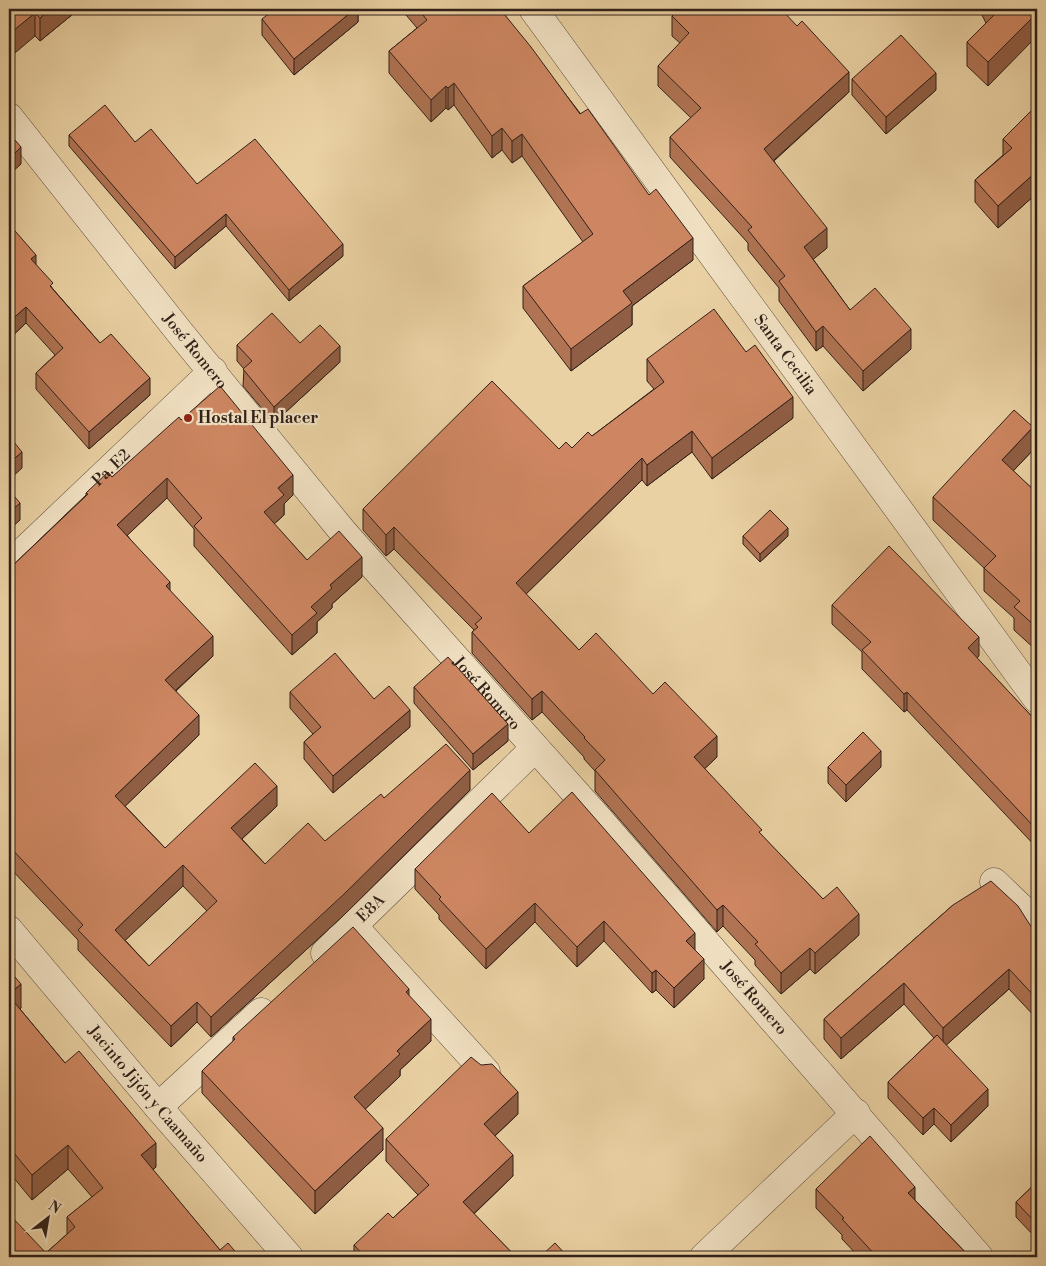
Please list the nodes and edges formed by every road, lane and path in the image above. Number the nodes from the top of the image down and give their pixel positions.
1 (532, 9) edge
2 (9, 116) edge
3 (213, 371) junction
4 (9, 565) edge
5 (1037, 699) edge
6 (536, 748) junction
7 (994, 882) edge
8 (1037, 923) edge
9 (354, 926) junction
10 (9, 930) edge
11 (310, 967) edge
12 (281, 993) edge
13 (486, 1072) edge
14 (158, 1107) junction
15 (856, 1113) junction
16 (289, 1257) edge
17 (704, 1257) edge
18 (979, 1257) edge

1 - 5 street, Santa Cecilia
2 - 3 street, José Romero
3 - 4 street, Pa. E2
3 - 6 street, José Romero
6 - 9 street, E8A
6 - 15 street, José Romero
7 - 8 street
9 - 11 street, E8A
9 - 13 street
10 - 14 street, Jacinto Jijón y Caamaño
12 - 14 street
14 - 16 street, Jacinto Jijón y Caamaño
15 - 17 street
15 - 18 street, José Romero

